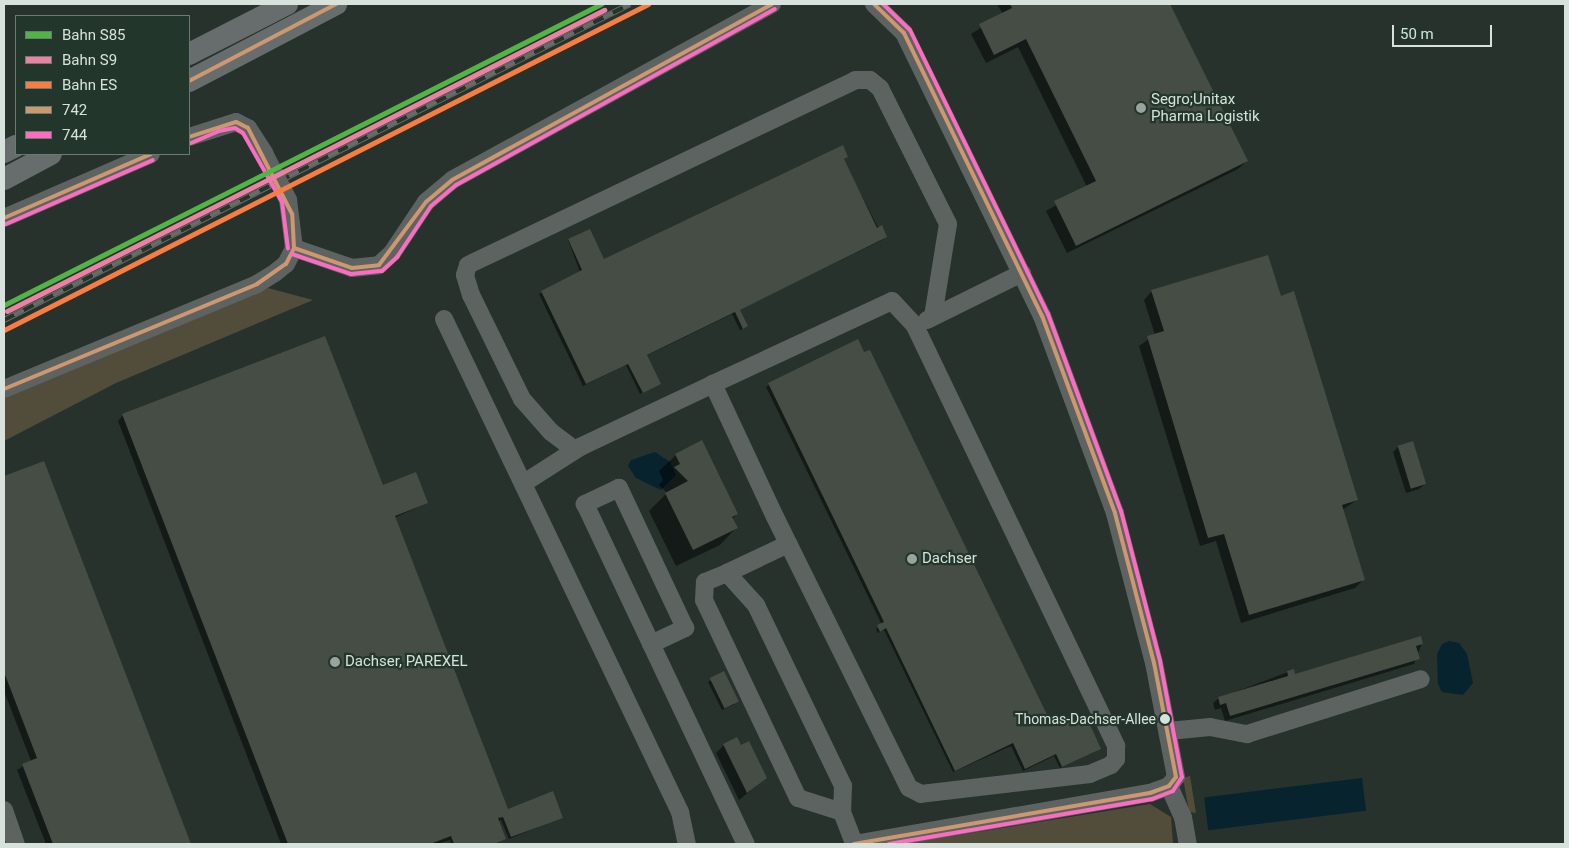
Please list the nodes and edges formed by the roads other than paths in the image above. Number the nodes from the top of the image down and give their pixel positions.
1 (287, 4) edge
2 (336, 4) edge
3 (772, 4) edge
4 (874, 4) edge
5 (190, 53) edge
6 (190, 80) edge
7 (190, 137) edge
8 (49, 155) edge
9 (149, 155) edge
10 (4, 180) edge
11 (4, 218) edge
12 (294, 248) junction
13 (1022, 273) junction
14 (933, 317) junction
15 (444, 319) dead end
16 (915, 326) junction
17 (713, 384) junction
18 (4, 389) edge
19 (575, 450) junction
20 (524, 483) junction
21 (788, 544) junction
22 (726, 573) junction
23 (651, 644) junction
24 (1421, 679) dead end
25 (1169, 731) junction
26 (1169, 786) junction
27 (4, 810) edge
28 (842, 812) junction
29 (16, 844) edge
30 (687, 844) edge
31 (746, 844) edge
32 (854, 844) edge
33 (1188, 844) edge

1 - 5 main road
2 - 6 main road
3 - 12 street
4 - 13 street
7 - 12 street, bridge
8 - 10 main road
9 - 11 street
12 - 18 street
13 - 14 street
13 - 25 street
14 - 16 street
14 - 19 street
15 - 20 street
16 - 17 street
16 - 21 street
17 - 19 street
17 - 21 street
19 - 20 street
20 - 30 street
21 - 22 street
22 - 28 street
22 - 28 street
23 - 23 street
23 - 31 street
24 - 25 street
25 - 26 street
26 - 32 street
26 - 33 street
27 - 29 street
28 - 32 street

